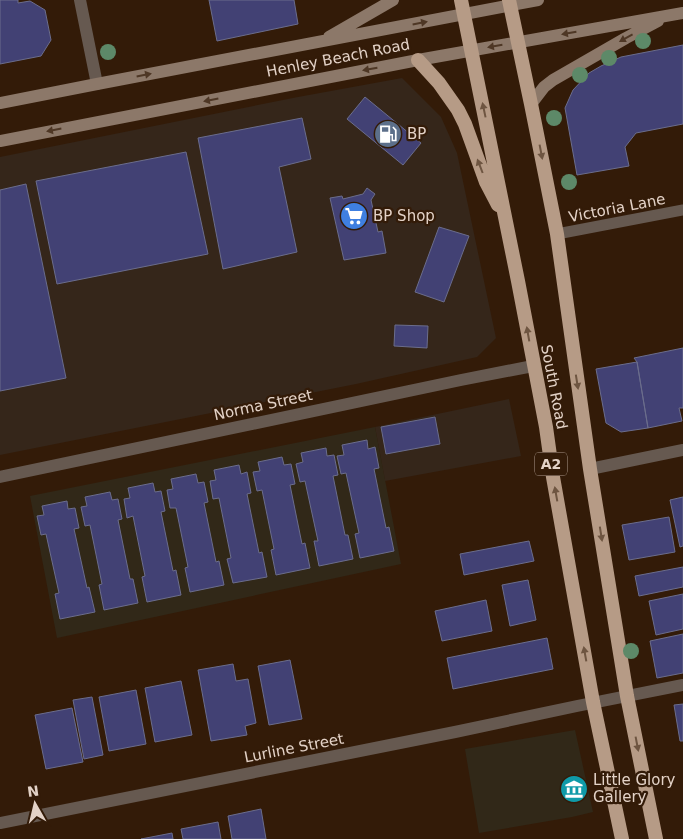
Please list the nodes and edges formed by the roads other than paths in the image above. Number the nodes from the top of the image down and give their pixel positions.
1 (80, 0) edge
2 (393, 0) edge
3 (461, 0) edge
4 (538, 0) edge
5 (510, 3) edge
6 (683, 13) edge
7 (464, 14) junction
8 (669, 15) junction
9 (320, 42) junction
10 (518, 42) junction
11 (471, 50) junction
12 (418, 60) junction
13 (96, 84) junction
14 (0, 103) edge
15 (531, 104) junction
16 (0, 141) edge
17 (683, 210) edge
18 (508, 226) junction
19 (556, 234) junction
20 (534, 366) junction
21 (683, 450) edge
22 (590, 469) junction
23 (0, 477) edge
24 (683, 685) edge
25 (627, 696) junction
26 (593, 702) junction
27 (0, 824) edge
28 (622, 839) edge
29 (656, 839) edge

1 - 13 street
2 - 9 main road
3 - 7 highway, South Road / A2
4 - 5 main road, Henley Beach Road
5 - 7 main road, Henley Beach Road
5 - 10 highway, South Road / A2
6 - 8 main road, Henley Beach Road
9 -> 7 main road, Henley Beach Road
7 - 11 highway, South Road / A2
8 -> 10 main road, Henley Beach Road
8 -> 15 main road
13 -> 9 main road, Henley Beach Road
10 -> 11 main road, Henley Beach Road
10 - 15 highway, South Road / A2
11 - 12 main road, Henley Beach Road
18 -> 11 highway, South Road / A2
12 -> 16 main road, Henley Beach Road
18 -> 12 highway
13 - 14 main road, Henley Beach Road
15 -> 19 highway, South Road / A2
17 - 19 lane, Victoria Lane
20 -> 18 highway, South Road / A2
19 -> 22 highway, South Road / A2
20 - 23 street, Norma Street
26 -> 20 highway, South Road / A2
21 - 22 street
22 -> 25 highway, South Road / A2
24 - 25 street, Lurline Street
25 - 26 street, Lurline Street
25 -> 29 highway, South Road / A2
26 - 27 street, Lurline Street
26 - 28 highway, South Road / A2

